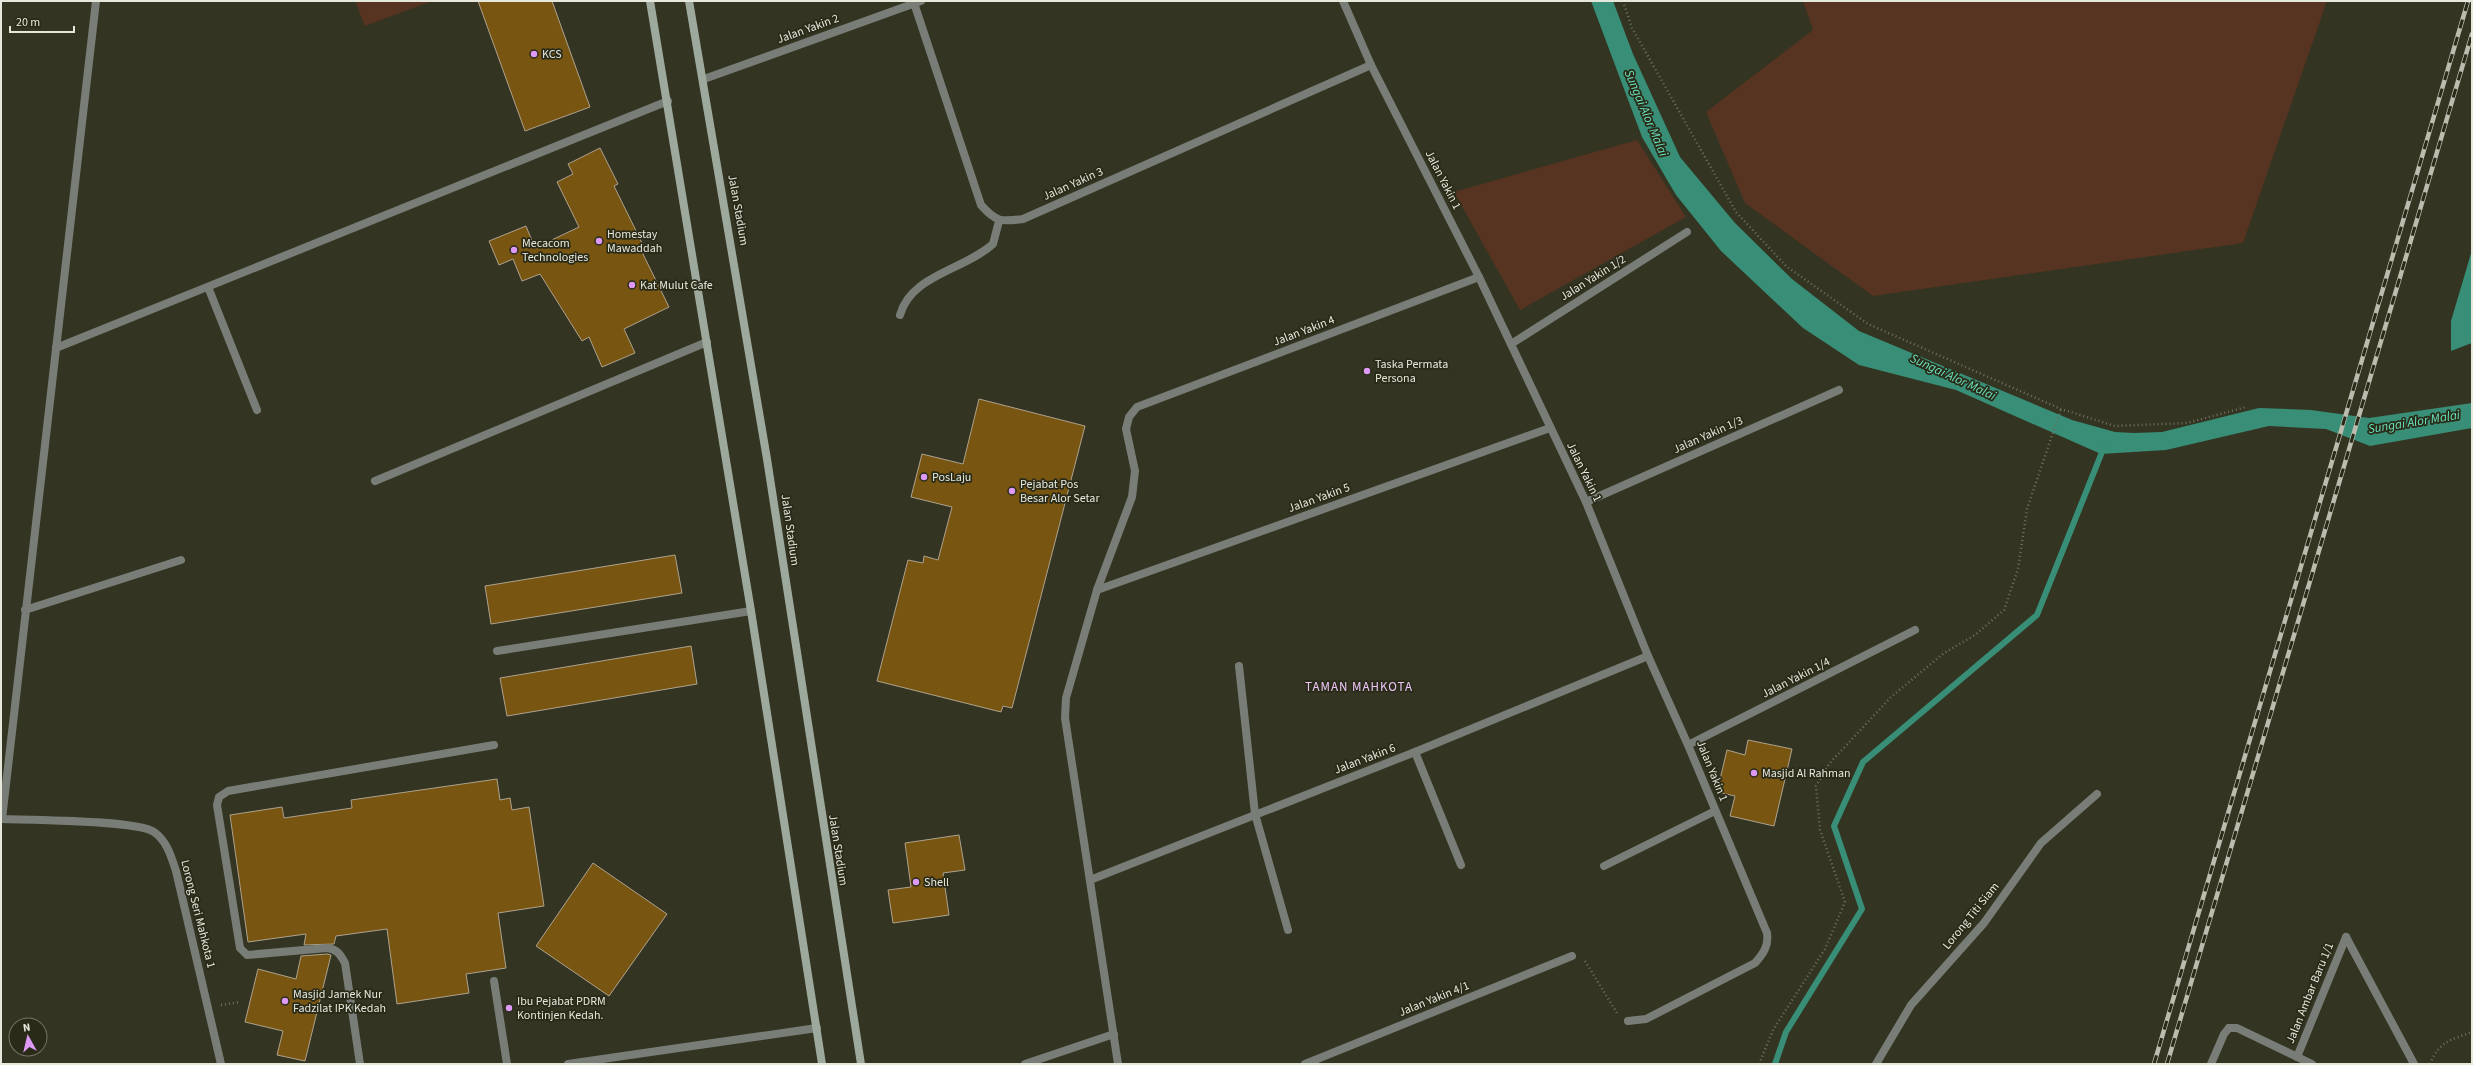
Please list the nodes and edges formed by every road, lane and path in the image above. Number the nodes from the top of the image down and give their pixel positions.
1 (96, 1) edge
2 (650, 1) edge
3 (689, 1) edge
4 (1343, 1) edge
5 (1623, 1) edge
6 (918, 2) edge
7 (1371, 65) junction
8 (704, 79) junction
9 (668, 101) junction
10 (999, 221) junction
11 (1687, 232) dead end
12 (1479, 277) junction
13 (208, 287) junction
14 (900, 316) dead end
15 (707, 342) junction
16 (1511, 344) junction
17 (56, 348) junction
18 (1839, 390) dead end
19 (2246, 407) dead end
20 (2061, 409) junction
21 (257, 410) dead end
22 (1550, 428) junction
23 (375, 481) dead end
24 (1586, 502) junction
25 (181, 560) dead end
26 (1097, 590) junction
27 (25, 610) junction
28 (751, 611) junction
29 (1915, 630) dead end
30 (497, 652) dead end
31 (1648, 656) junction
32 (1239, 666) dead end
33 (494, 745) dead end
34 (1688, 745) junction
35 (1415, 752) junction
36 (2097, 794) dead end
37 (1716, 811) junction
38 (1255, 814) junction
39 (1, 819) edge
40 (1461, 865) dead end
41 (1604, 866) dead end
42 (1090, 880) junction
43 (1288, 930) dead end
44 (1572, 956) joint
45 (494, 981) dead end
46 (1628, 1021) joint
47 (817, 1028) junction
48 (2472, 1032) edge
49 (1114, 1034) junction
50 (2297, 1057) junction
51 (221, 1064) edge
52 (360, 1064) edge
53 (507, 1064) edge
54 (568, 1064) edge
55 (822, 1064) edge
56 (860, 1064) edge
57 (1024, 1064) edge
58 (1118, 1064) edge
59 (1305, 1064) edge
60 (1759, 1064) edge
61 (1876, 1064) edge
62 (2211, 1064) edge
63 (2312, 1064) edge
64 (2414, 1064) edge
65 (2430, 1064) edge

1 - 17 street
2 - 9 main road
3 - 8 main road, Jalan Stadium
4 - 7 street, Jalan Yakin 1
5 - 20 path
6 - 8 street, Jalan Yakin 2
6 - 10 street
7 - 10 street, Jalan Yakin 3
7 - 12 street, Jalan Yakin 1
8 - 56 main road, Jalan Stadium
9 - 13 street
9 - 15 main road
10 - 14 street
11 - 16 street, Jalan Yakin 1/2
12 - 16 street, Jalan Yakin 1
12 - 26 street, Jalan Yakin 4
13 - 17 street
13 - 21 street
15 - 23 street
15 - 28 main road
16 - 22 street, Jalan Yakin 1
17 - 27 street
18 - 24 street, Jalan Yakin 1/3
19 - 20 path
20 - 60 path
22 - 24 street, Jalan Yakin 1
22 - 26 street, Jalan Yakin 5
24 - 31 street, Jalan Yakin 1
25 - 27 street
26 - 42 street
27 - 39 street
28 - 30 street
28 - 47 main road
29 - 34 street, Jalan Yakin 1/4
31 - 34 street, Jalan Yakin 1
31 - 35 street, Jalan Yakin 6
32 - 38 street
33 - 52 street
34 - 37 street, Jalan Yakin 1
35 - 38 street, Jalan Yakin 6
35 - 40 street
36 - 61 street, Lorong Titi Siam
37 - 41 street
37 - 46 street, Jalan Yakin 1
38 - 42 street, Jalan Yakin 6
38 - 43 street
39 - 51 street, Lorong Seri Mahkota 1
42 - 49 street
44 - 46 path
44 - 59 street, Jalan Yakin 4/1
45 - 53 street
47 - 54 street
47 - 55 main road
48 - 65 path
49 - 57 street
49 - 58 street
50 - 62 street
50 - 63 street
50 - 64 street, Jalan Ambar Baru 1/1

